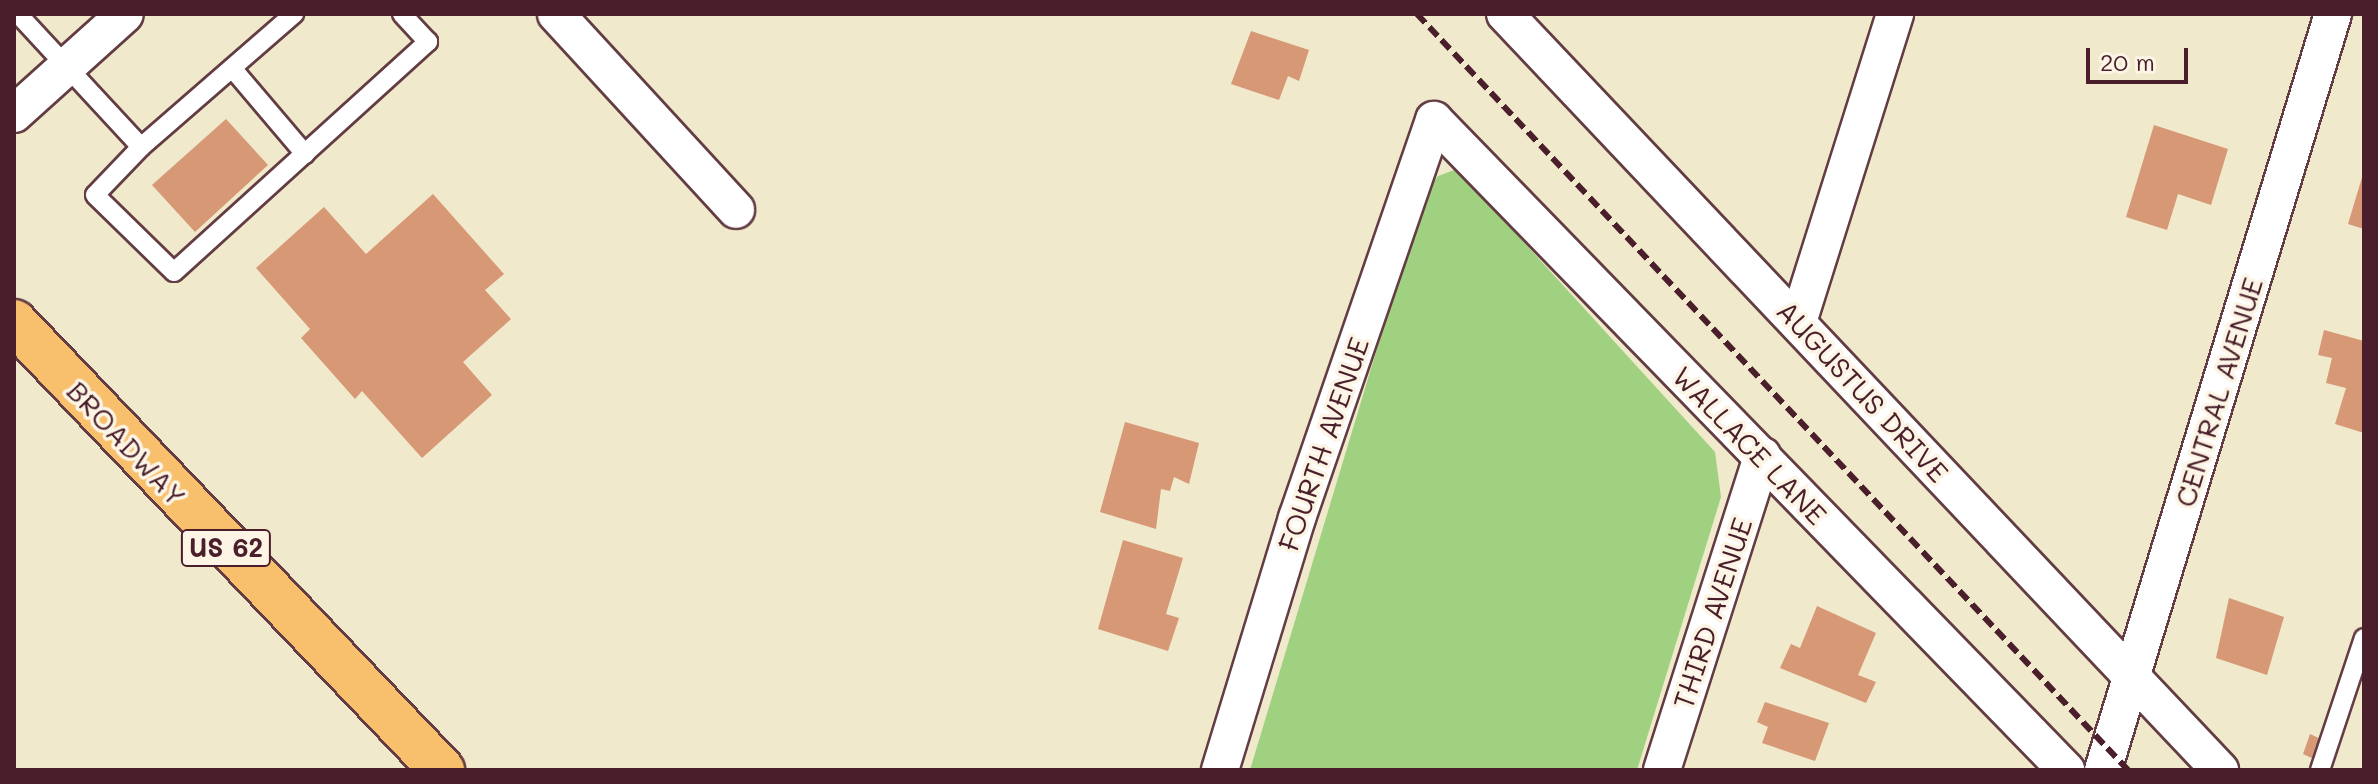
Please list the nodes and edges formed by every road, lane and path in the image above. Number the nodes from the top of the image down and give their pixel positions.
1 (18, 14) edge
2 (125, 14) edge
3 (294, 14) edge
4 (402, 14) edge
5 (556, 14) edge
6 (1505, 14) edge
7 (1895, 14) edge
8 (2333, 14) edge
9 (66, 68) junction
10 (232, 68) junction
11 (14, 114) edge
12 (1434, 120) joint
13 (141, 147) junction
14 (305, 154) junction
15 (736, 210) dead end
16 (14, 322) edge
17 (1798, 322) junction
18 (1762, 456) junction
19 (2364, 638) edge
20 (2131, 677) junction
21 (442, 770) edge
22 (1220, 770) edge
23 (1662, 770) edge
24 (2066, 770) edge
25 (2103, 770) edge
26 (2220, 770) edge
27 (2320, 770) edge

1 - 9 lane
2 - 9 street
3 - 10 lane
4 - 14 lane
5 - 15 street
6 - 17 street, AUGUSTUS DRIVE
7 - 17 street
8 - 20 street, CENTRAL AVENUE
9 - 11 street
9 - 13 lane
10 - 13 lane
10 - 14 lane
12 - 18 street, WALLACE LANE
12 - 22 street, FOURTH AVENUE
13 - 14 lane
16 - 21 main road, BROADWAY / US 62
17 - 20 street, AUGUSTUS DRIVE
18 - 23 street, THIRD AVENUE
18 - 24 street, WALLACE LANE
19 - 27 lane
20 - 25 street, CENTRAL AVENUE
20 - 26 street, AUGUSTUS DRIVE

